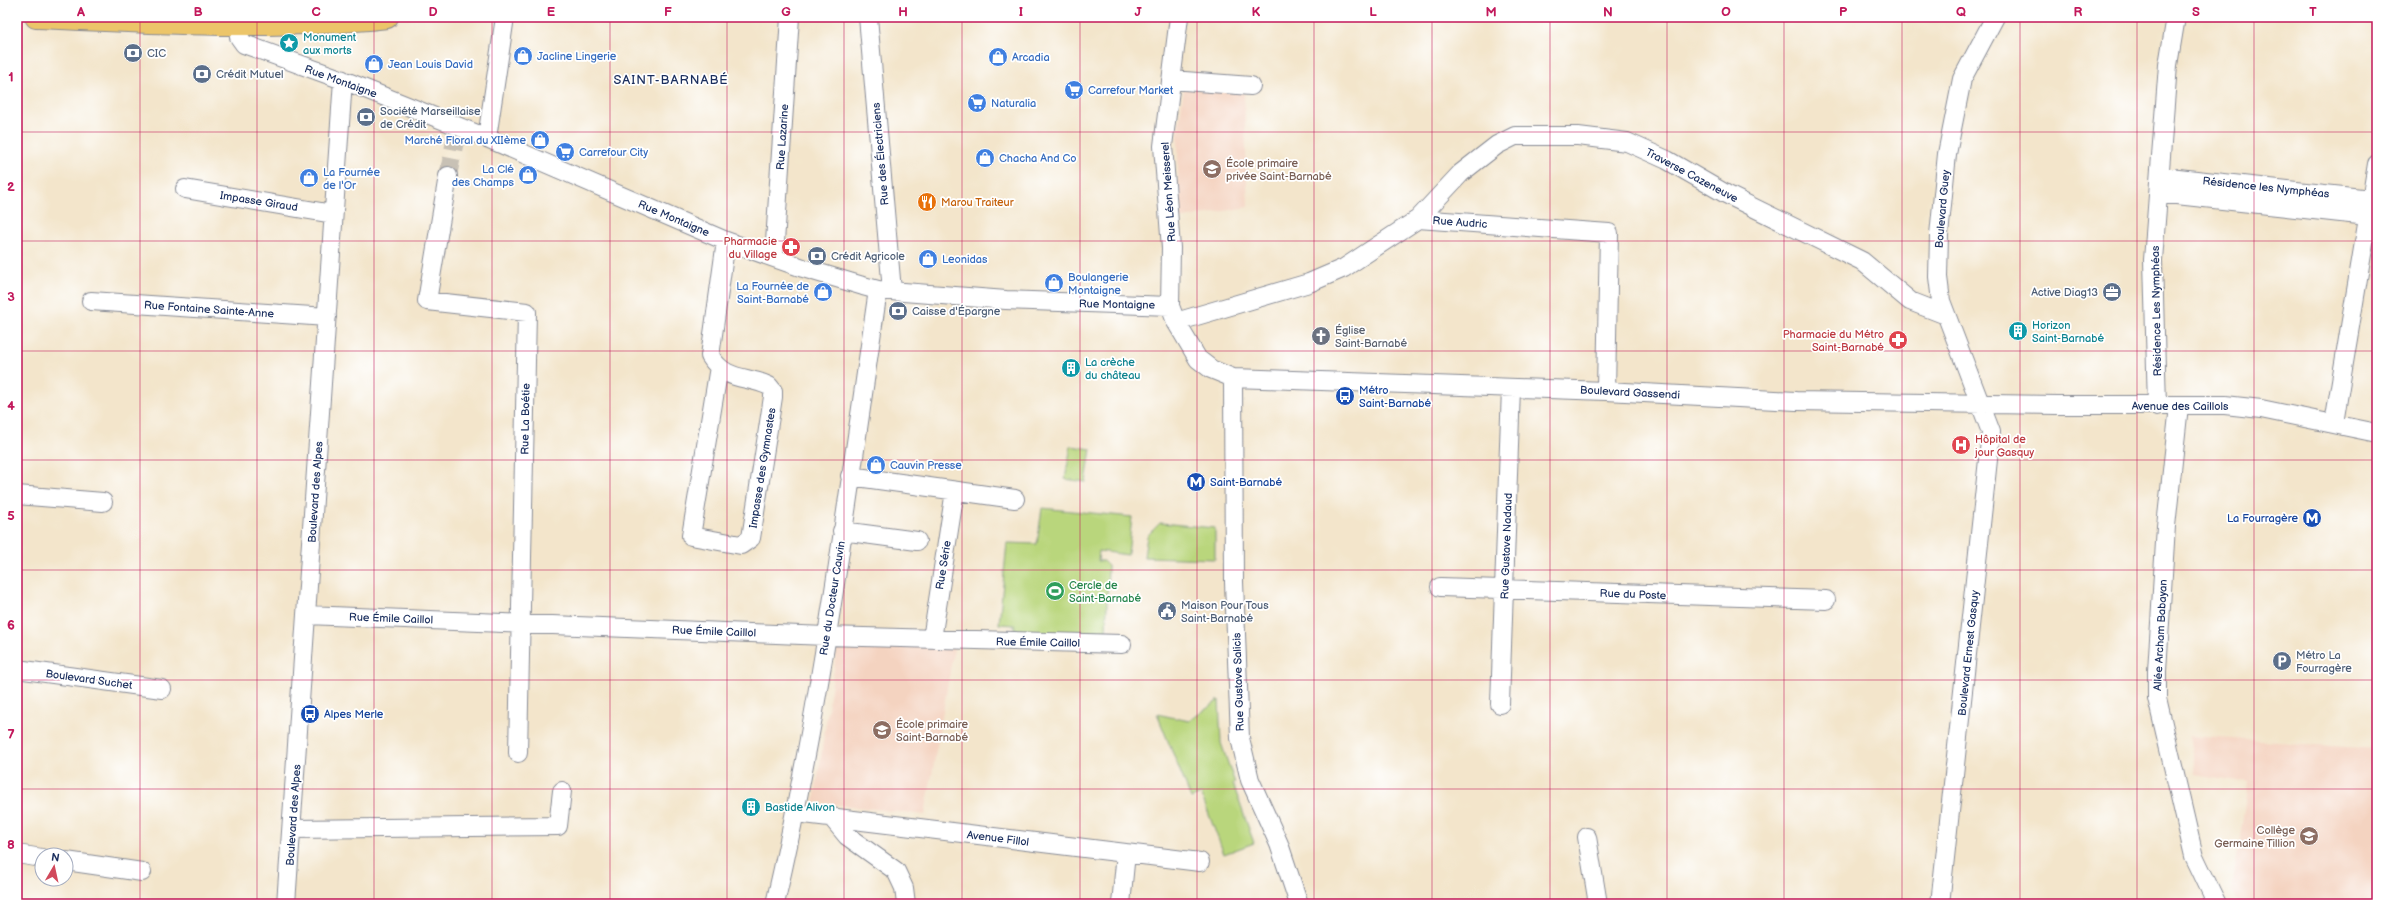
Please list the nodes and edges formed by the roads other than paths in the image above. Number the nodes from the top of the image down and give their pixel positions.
1 (36, 17) edge
2 (387, 17) edge
3 (505, 17) edge
4 (790, 17) edge
5 (868, 17) edge
6 (1179, 17) edge
7 (1994, 17) edge
8 (2176, 17) edge
9 (157, 20) edge
10 (318, 20) edge
11 (238, 25) junction
12 (343, 80) junction
13 (1171, 80) junction
14 (1251, 86) dead end
15 (487, 138) junction
16 (2377, 164) edge
17 (448, 176) tunnel mouth
18 (2159, 184) junction
19 (185, 189) dead end
20 (2370, 208) junction
21 (333, 214) junction
22 (1418, 219) junction
23 (726, 241) junction
24 (774, 258) junction
25 (885, 290) junction
26 (91, 301) dead end
27 (1173, 314) junction
28 (1946, 315) junction
29 (327, 317) junction
30 (719, 367) junction
31 (1232, 378) junction
32 (1511, 388) junction
33 (1606, 390) junction
34 (1980, 403) junction
35 (2157, 406) junction
36 (2179, 406) junction
37 (2334, 423) junction
38 (2377, 433) edge
39 (850, 476) junction
40 (955, 491) junction
41 (17, 495) edge
42 (1015, 499) dead end
43 (103, 502) dead end
44 (842, 531) junction
45 (917, 541) dead end
46 (1440, 587) dead end
47 (1504, 589) junction
48 (1826, 600) dead end
49 (307, 616) junction
50 (520, 623) junction
51 (826, 636) junction
52 (932, 639) junction
53 (1122, 644) dead end
54 (17, 669) edge
55 (162, 689) dead end
56 (1500, 704) dead end
57 (518, 753) dead end
58 (562, 791) dead end
59 (796, 813) junction
60 (833, 819) junction
61 (292, 829) junction
62 (1587, 837) dead end
63 (1126, 853) junction
64 (17, 854) edge
65 (34, 857) edge
66 (74, 862) edge
67 (1200, 862) dead end
68 (142, 872) dead end
69 (286, 904) edge
70 (775, 904) edge
71 (906, 904) edge
72 (1121, 904) edge
73 (1299, 904) edge
74 (1598, 904) edge
75 (1940, 904) edge
76 (2217, 904) edge

1 - 9 main road
2 - 10 main road
3 - 15 street
4 - 24 street, Rue Lazarine
5 - 25 street, Rue des Électriciens
6 - 13 street, Rue Léon Meisserel
7 - 28 street, Boulevard Guey
8 - 18 street, Résidence Les Nymphéas
9 - 11 main road
10 - 11 main road
11 - 12 street, Rue Montaigne
12 - 15 street, Rue Montaigne
12 - 21 street, Boulevard des Alpes
13 - 14 street
13 - 27 street, Rue Léon Meisserel
15 - 23 street, Rue Montaigne
16 - 20 street
17 - 50 street, Rue La Boétie
18 - 20 street, Résidence Les Nymphéas
18 - 35 street, Résidence Les Nymphéas
19 - 21 street, Impasse Giraud
20 - 37 street
21 - 29 street, Boulevard des Alpes
22 - 27 street, Rue Audric
22 - 28 street, Traverse Cazeneuve
22 - 33 street, Rue Audric
23 - 24 street, Rue Montaigne
23 - 30 street
24 - 25 street, Rue Montaigne
25 - 27 street, Rue Montaigne
25 - 39 street, Rue du Docteur Cauvin
26 - 29 street, Rue Fontaine Sainte-Anne
27 - 31 street
28 - 34 street, Boulevard Guey
29 - 49 street, Boulevard des Alpes
30 - 30 street, Impasse des Gymnastes
31 - 32 street, Boulevard Gassendi
31 - 73 street, Rue Gustave Salicis
32 - 33 street, Boulevard Gassendi
32 - 47 street, Rue Gustave Nadaud
33 - 34 street, Boulevard Gassendi
34 - 35 street, Avenue des Caillols
34 - 75 street, Boulevard Ernest Gasquy
35 - 36 street, Avenue des Caillols
36 - 37 street, Avenue des Caillols
36 - 76 street, Allée Archam Babayan
37 - 38 street, Avenue des Caillols
39 - 40 street
39 - 44 street, Rue du Docteur Cauvin
40 - 42 street
40 - 52 street, Rue Série
41 - 43 street
44 - 45 street
44 - 51 street, Rue du Docteur Cauvin
46 - 47 street, Rue du Poste
47 - 48 street, Rue du Poste
47 - 56 street, Rue Gustave Nadaud
49 - 50 street, Rue Émile Caillol
49 - 61 street, Boulevard des Alpes
50 - 51 street, Rue Émile Caillol
50 - 57 street, Rue La Boétie
51 - 52 street, Rue Émile Caillol
51 - 59 street, Rue du Docteur Cauvin
52 - 53 street, Rue Émile Caillol
54 - 55 street, Boulevard Suchet
58 - 61 street
59 - 60 street, Avenue Fillol
59 - 70 street, Rue du Docteur Cauvin
60 - 63 street, Avenue Fillol
60 - 71 street
61 - 69 street, Boulevard des Alpes
62 - 74 street
63 - 67 street, Avenue Fillol
63 - 72 street
64 - 65 street
66 - 68 street

